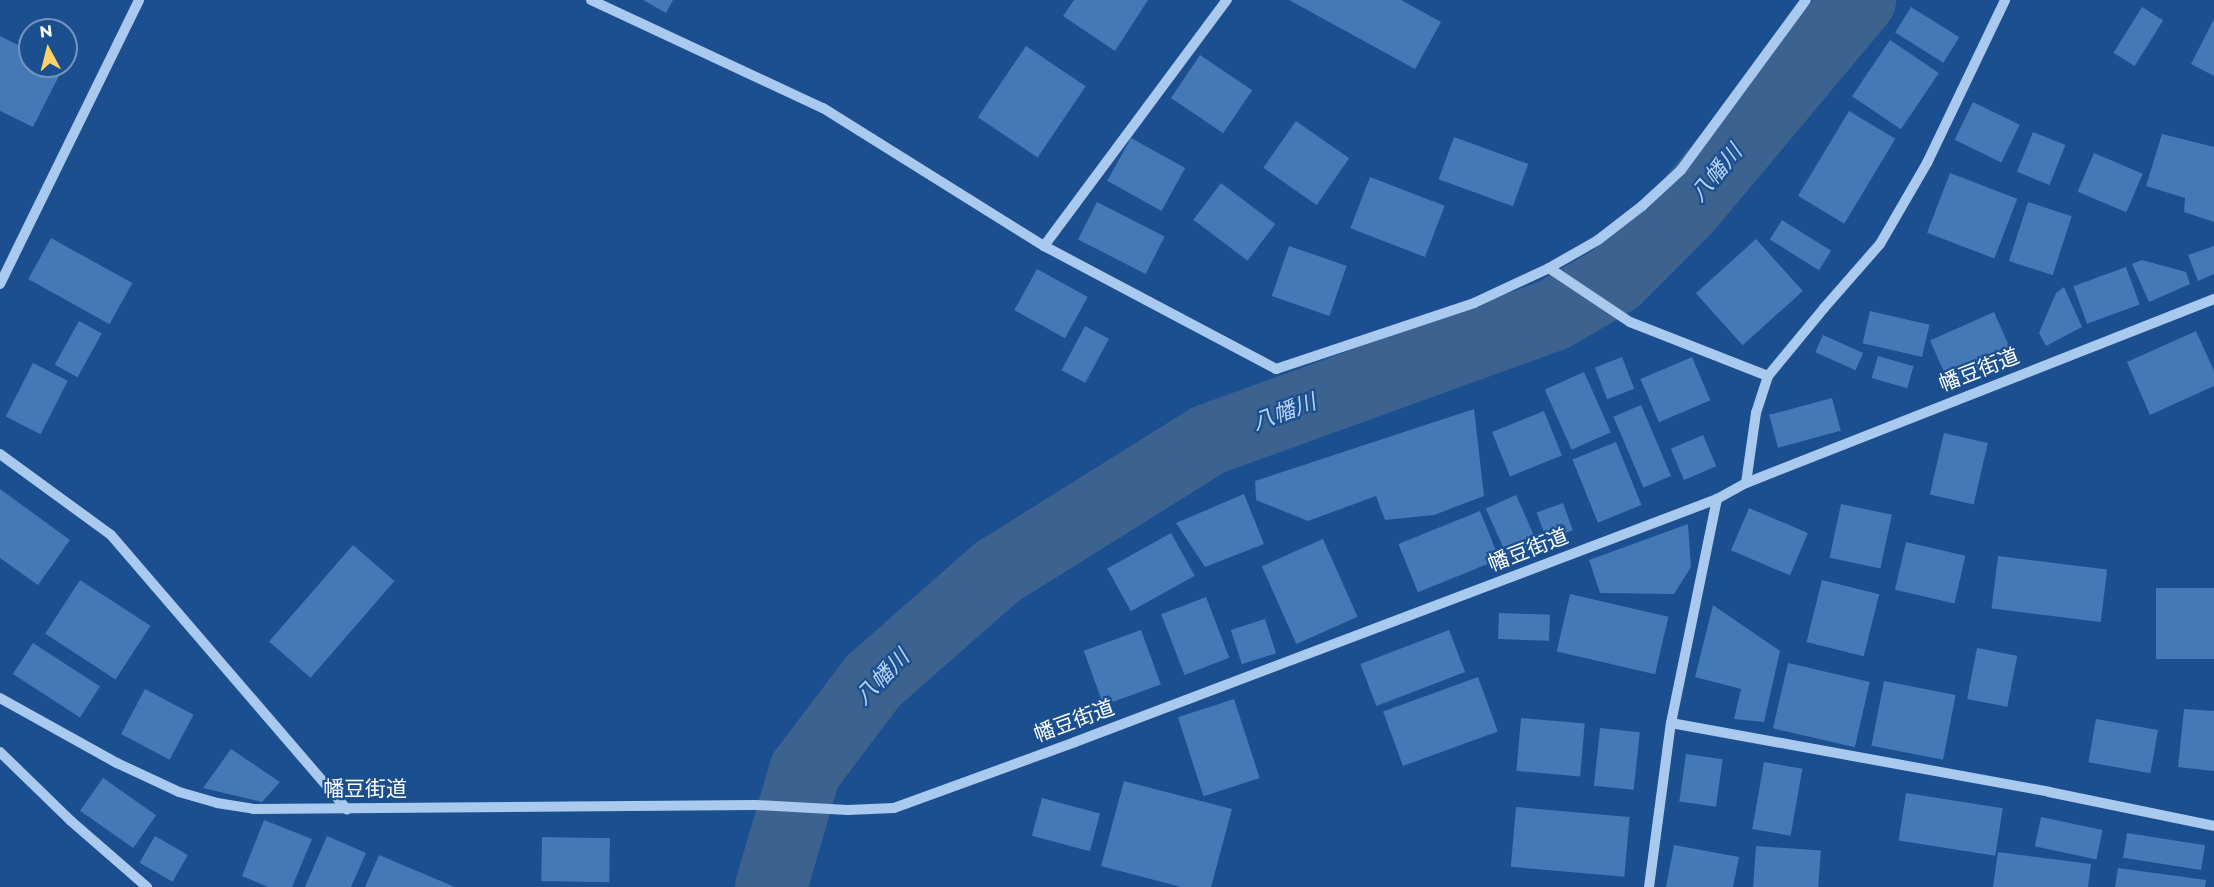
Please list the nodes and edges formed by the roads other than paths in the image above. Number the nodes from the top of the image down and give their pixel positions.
1 (140, 0) edge
2 (591, 0) edge
3 (1227, 0) edge
4 (1806, 0) edge
5 (2004, 0) edge
6 (1044, 246) junction
7 (1550, 270) junction
8 (0, 284) edge
9 (2214, 299) edge
10 (1768, 376) junction
11 (0, 454) edge
12 (1746, 483) junction
13 (1717, 499) junction
14 (0, 698) edge
15 (1671, 723) junction
16 (0, 752) edge
17 (347, 809) junction
18 (2214, 826) edge
19 (147, 887) edge
20 (1649, 887) edge

1 - 8 street
2 - 6 street
3 - 6 street
4 - 7 street
5 - 10 street
6 - 7 street
7 - 10 street
9 - 12 street, 幡豆街道
10 - 12 street
11 - 17 street
12 - 13 street, 幡豆街道
13 - 15 street
13 - 17 street, 幡豆街道
14 - 17 street, 幡豆街道
15 - 18 street
15 - 20 street
16 - 19 street

